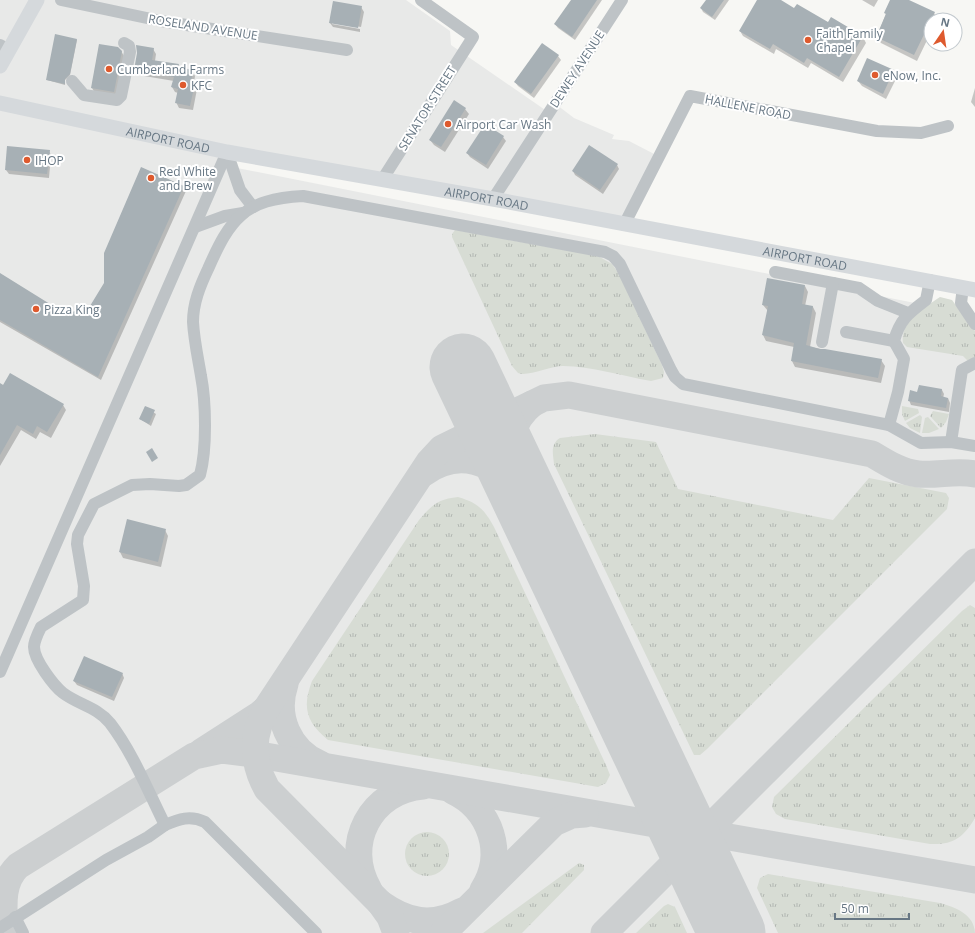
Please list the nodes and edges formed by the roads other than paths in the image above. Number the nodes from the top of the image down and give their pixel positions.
1 (37, 0) edge
2 (61, 0) edge
3 (421, 0) edge
4 (622, 0) edge
5 (124, 42) dead end
6 (5, 47) edge
7 (347, 50) dead end
8 (0, 66) edge
9 (72, 81) dead end
10 (0, 103) edge
11 (948, 126) dead end
12 (227, 152) junction
13 (382, 180) junction
14 (493, 199) junction
15 (253, 207) junction
16 (243, 213) junction
17 (624, 225) junction
18 (195, 228) junction
19 (775, 272) dead end
20 (930, 280) junction
21 (833, 283) junction
22 (969, 288) edge
23 (908, 314) junction
24 (975, 324) edge
25 (846, 332) dead end
26 (894, 341) junction
27 (822, 342) dead end
28 (975, 363) edge
29 (889, 425) junction
30 (951, 442) junction
31 (975, 446) edge
32 (0, 672) edge
33 (165, 825) junction
34 (15, 917) junction
35 (0, 928) edge
36 (23, 933) edge
37 (316, 933) edge

1 - 6 main road
2 - 7 street, ROSELAND AVENUE
3 - 13 street, SENATOR STREET
4 - 14 street, DEWEY AVENUE
5 - 9 street
6 - 8 main road
10 - 12 main road, AIRPORT ROAD
11 - 17 street, HALLENE ROAD
12 - 13 main road, AIRPORT ROAD
12 - 15 street
12 - 18 street
13 - 14 main road, AIRPORT ROAD
14 - 17 main road, AIRPORT ROAD
15 - 16 street
15 - 29 street
16 - 18 street
16 - 33 street
17 - 20 main road, AIRPORT ROAD
18 - 32 street
19 - 21 street
20 - 22 main road, AIRPORT ROAD
20 - 23 street
21 - 23 street
21 - 27 street
22 - 24 street
23 - 26 street
25 - 26 street
26 - 29 street
28 - 30 street
29 - 30 street
30 - 31 street
33 - 34 street
33 - 37 street
34 - 35 street
34 - 36 street

